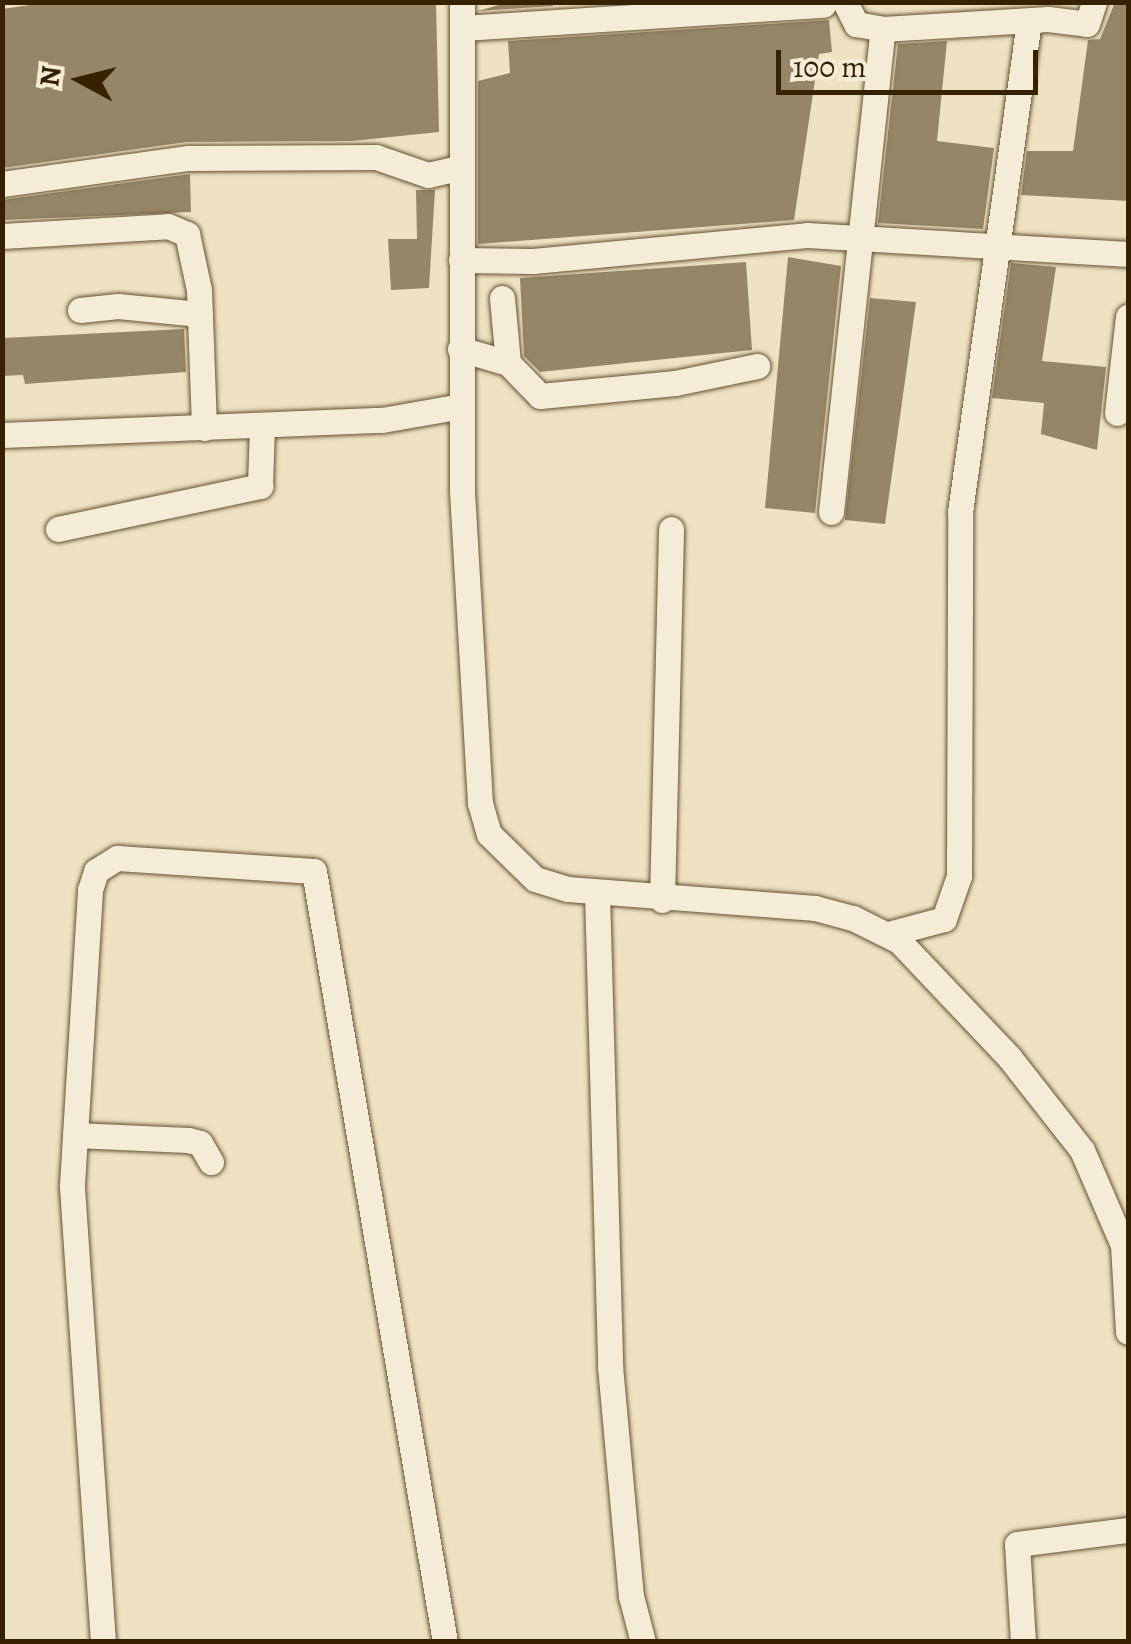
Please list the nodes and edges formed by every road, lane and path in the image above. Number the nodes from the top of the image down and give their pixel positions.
1 (1094, 2) edge
2 (834, 4) edge
3 (978, 14) edge
4 (462, 15) edge
5 (1029, 22) junction
6 (883, 30) junction
7 (462, 167) junction
8 (2, 184) edge
9 (2, 236) edge
10 (858, 237) junction
11 (996, 246) junction
12 (1128, 254) edge
13 (461, 260) junction
14 (502, 298) dead end
15 (80, 310) dead end
16 (200, 314) junction
17 (1128, 317) edge
18 (460, 349) junction
19 (508, 363) junction
20 (757, 366) dead end
21 (461, 406) junction
22 (1117, 412) dead end
23 (262, 427) junction
24 (204, 428) junction
25 (2, 435) edge
26 (832, 512) dead end
27 (672, 528) dead end
28 (58, 529) dead end
29 (597, 894) junction
30 (662, 900) junction
31 (888, 934) junction
32 (76, 1135) junction
33 (211, 1162) dead end
34 (1128, 1332) edge
35 (1128, 1530) edge
36 (102, 1642) edge
37 (444, 1642) edge
38 (643, 1642) edge
39 (1023, 1642) edge

1 - 5 street
2 - 4 street
2 - 6 street
3 - 5 street
3 - 6 street
4 - 7 street
5 - 11 street
6 - 10 street
7 - 8 street
7 - 13 street
9 - 16 street
10 - 11 street
10 - 13 street
10 - 26 street
11 - 12 street
11 - 31 street
13 - 18 street
14 - 19 street
15 - 16 street
16 - 24 street
17 - 22 street
18 - 19 street
18 - 21 street
19 - 20 street
21 - 23 street
21 - 29 street
23 - 24 street
23 - 28 street
24 - 25 street
27 - 30 street
29 - 30 street
29 - 38 street
30 - 31 street
31 - 34 street
32 - 33 street
32 - 36 street
32 - 37 street
35 - 39 street

